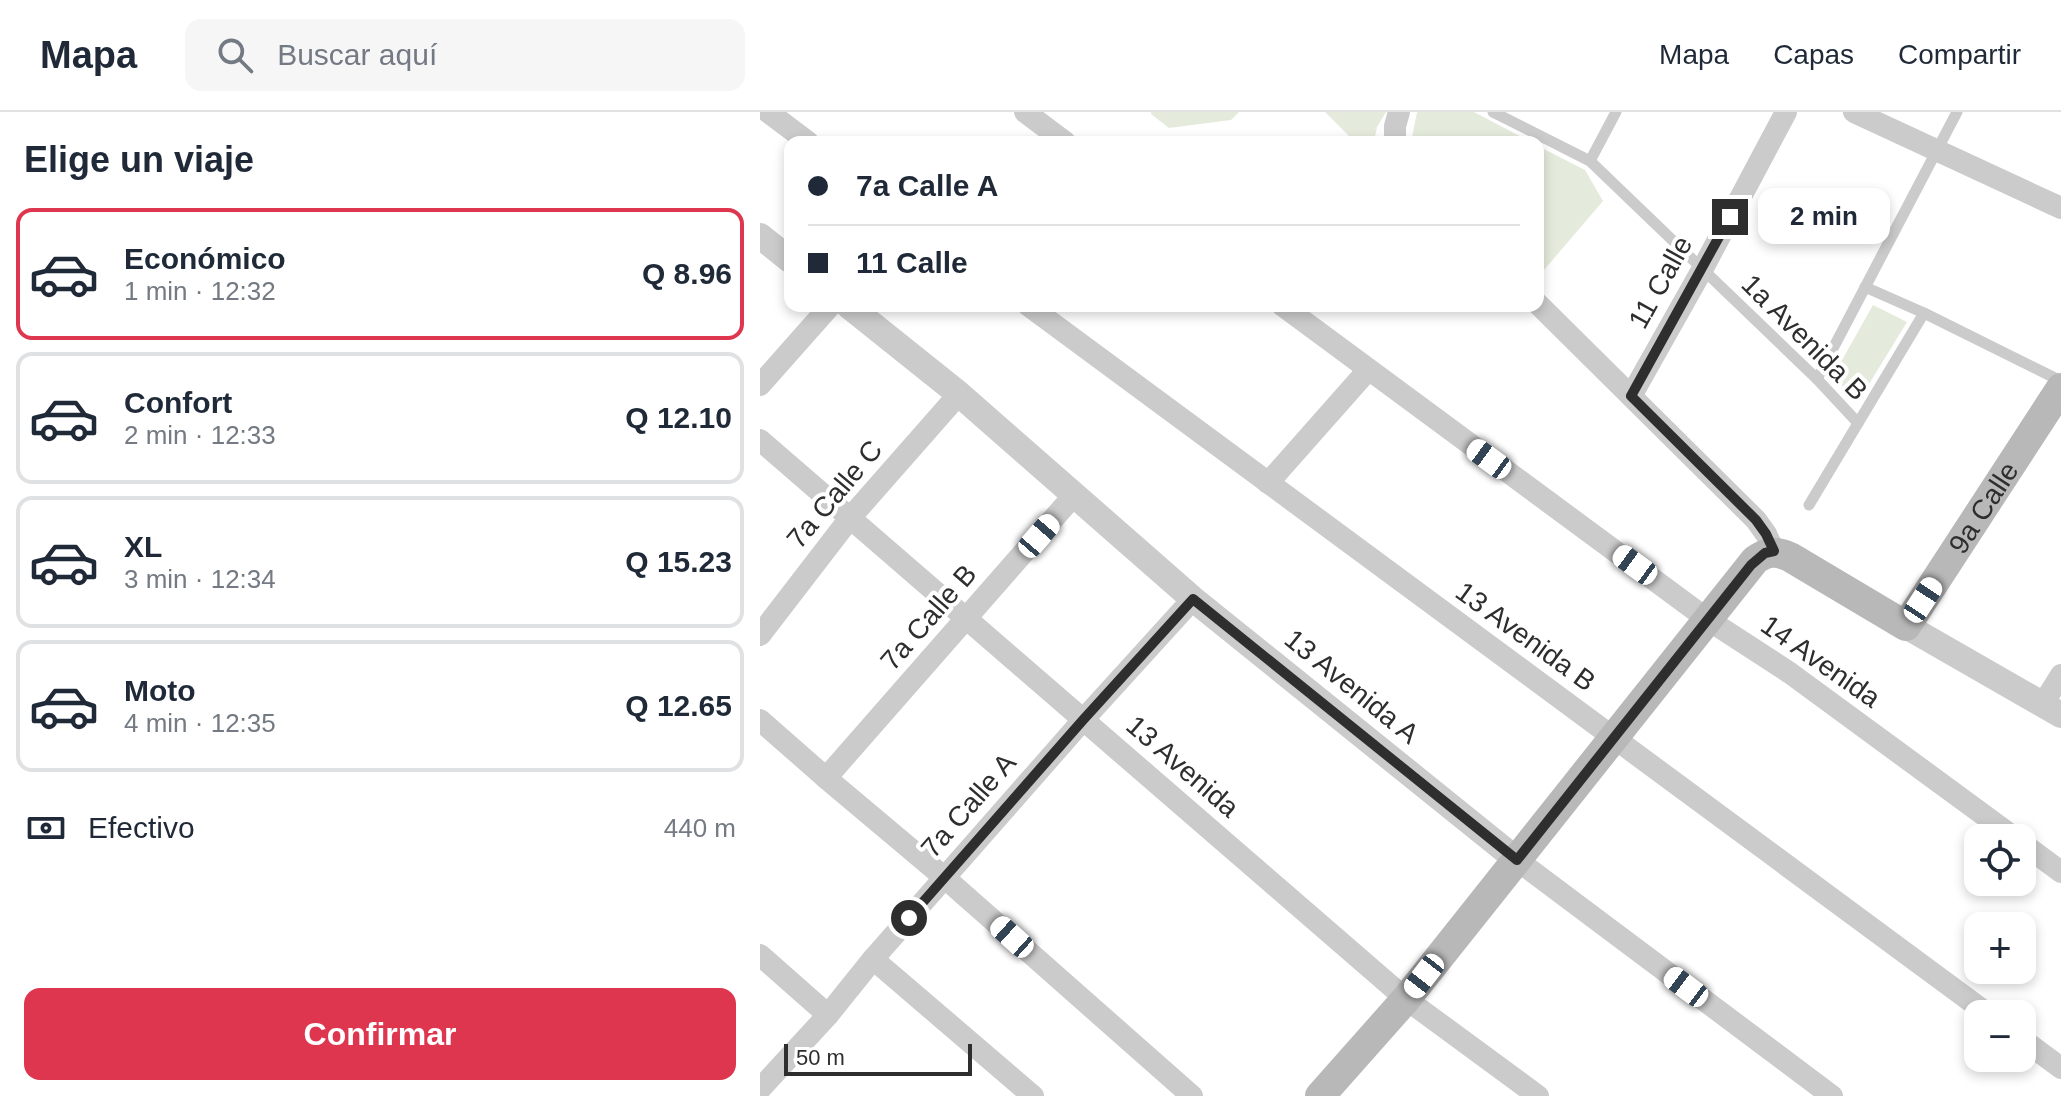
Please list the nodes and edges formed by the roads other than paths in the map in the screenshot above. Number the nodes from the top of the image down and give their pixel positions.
1 (768, 112) edge
2 (1025, 112) edge
3 (1399, 112) edge
4 (1493, 112) edge
5 (1616, 112) edge
6 (1786, 112) edge
7 (1854, 112) edge
8 (1957, 112) edge
9 (800, 136) edge
10 (1057, 136) edge
11 (1395, 136) edge
12 (1541, 136) edge
13 (1544, 138) edge
14 (1938, 150) junction
15 (1590, 161) junction
16 (2061, 208) edge
17 (760, 236) edge
18 (784, 255) edge
19 (1702, 270) junction
20 (1865, 287) junction
21 (1544, 310) edge
22 (825, 312) edge
23 (856, 312) edge
24 (1037, 312) edge
25 (1291, 312) edge
26 (1924, 313) junction
27 (1368, 370) junction
28 (1817, 379) junction
29 (2061, 381) edge
30 (760, 385) edge
31 (2061, 388) edge
32 (959, 394) junction
33 (1631, 396) junction
34 (1858, 423) junction
35 (760, 440) edge
36 (1268, 483) junction
37 (1075, 494) junction
38 (1809, 505) dead end
39 (850, 518) junction
40 (1774, 551) junction
41 (1193, 599) junction
42 (967, 619) junction
43 (1707, 619) junction
44 (1906, 626) junction
45 (760, 635) edge
46 (2061, 675) edge
47 (2052, 710) edge
48 (760, 720) edge
49 (1083, 720) junction
50 (1613, 737) junction
51 (826, 778) junction
52 (1996, 824) edge
53 (2036, 853) edge
54 (1517, 860) junction
55 (2061, 872) edge
56 (945, 878) junction
57 (760, 955) edge
58 (873, 959) junction
59 (1406, 999) junction
60 (1969, 1000) edge
61 (828, 1015) junction
62 (2036, 1049) edge
63 (2061, 1068) edge
64 (760, 1089) edge
65 (1033, 1096) edge
66 (1192, 1096) edge
67 (1320, 1096) edge
68 (1538, 1096) edge
69 (1832, 1096) edge

1 - 9 street
2 - 10 street
3 - 11 street
4 - 12 lane, 1a Avenida B
5 - 15 lane
6 - 19 street, 11 Calle
7 - 14 street
8 - 14 lane
13 - 15 lane, 1a Avenida B
14 - 16 street
14 - 20 lane
15 - 19 lane, 1a Avenida B
17 - 18 street
19 - 28 lane, 1a Avenida B
19 - 33 street, 11 Calle
20 - 26 lane
20 - 28 lane
21 - 33 street
22 - 30 street
23 - 32 street, 13 Avenida A
24 - 36 street, 13 Avenida B
25 - 27 street, 14 Avenida
26 - 29 lane
26 - 34 lane
27 - 36 street
27 - 43 street, 14 Avenida
28 - 34 lane, 1a Avenida B
31 - 44 main road, 9a Calle
32 - 37 street, 13 Avenida A
32 - 39 street, 7a Calle C
33 - 40 street
34 - 38 lane
35 - 39 street, 13 Avenida
36 - 50 street, 13 Avenida B
37 - 41 street, 13 Avenida A
37 - 42 street, 7a Calle B
39 - 42 street, 13 Avenida
39 - 45 street, 7a Calle C
40 - 43 main road
40 - 44 main road
41 - 49 street, 7a Calle A
41 - 54 street, 13 Avenida A
42 - 49 street, 13 Avenida
42 - 51 street, 7a Calle B
43 - 50 main road
43 - 52 street, 14 Avenida
44 - 47 street
46 - 47 street
48 - 51 street
49 - 56 street, 7a Calle A
49 - 59 street, 13 Avenida
50 - 54 main road
50 - 60 street, 13 Avenida B
51 - 56 street
53 - 55 street
54 - 59 main road
54 - 69 street, 13 Avenida A
56 - 58 street, 7a Calle A
56 - 66 street
57 - 61 street
58 - 61 street, 7a Calle A
58 - 65 street
59 - 67 main road
59 - 68 street, 13 Avenida
61 - 64 street, 7a Calle A
62 - 63 street

